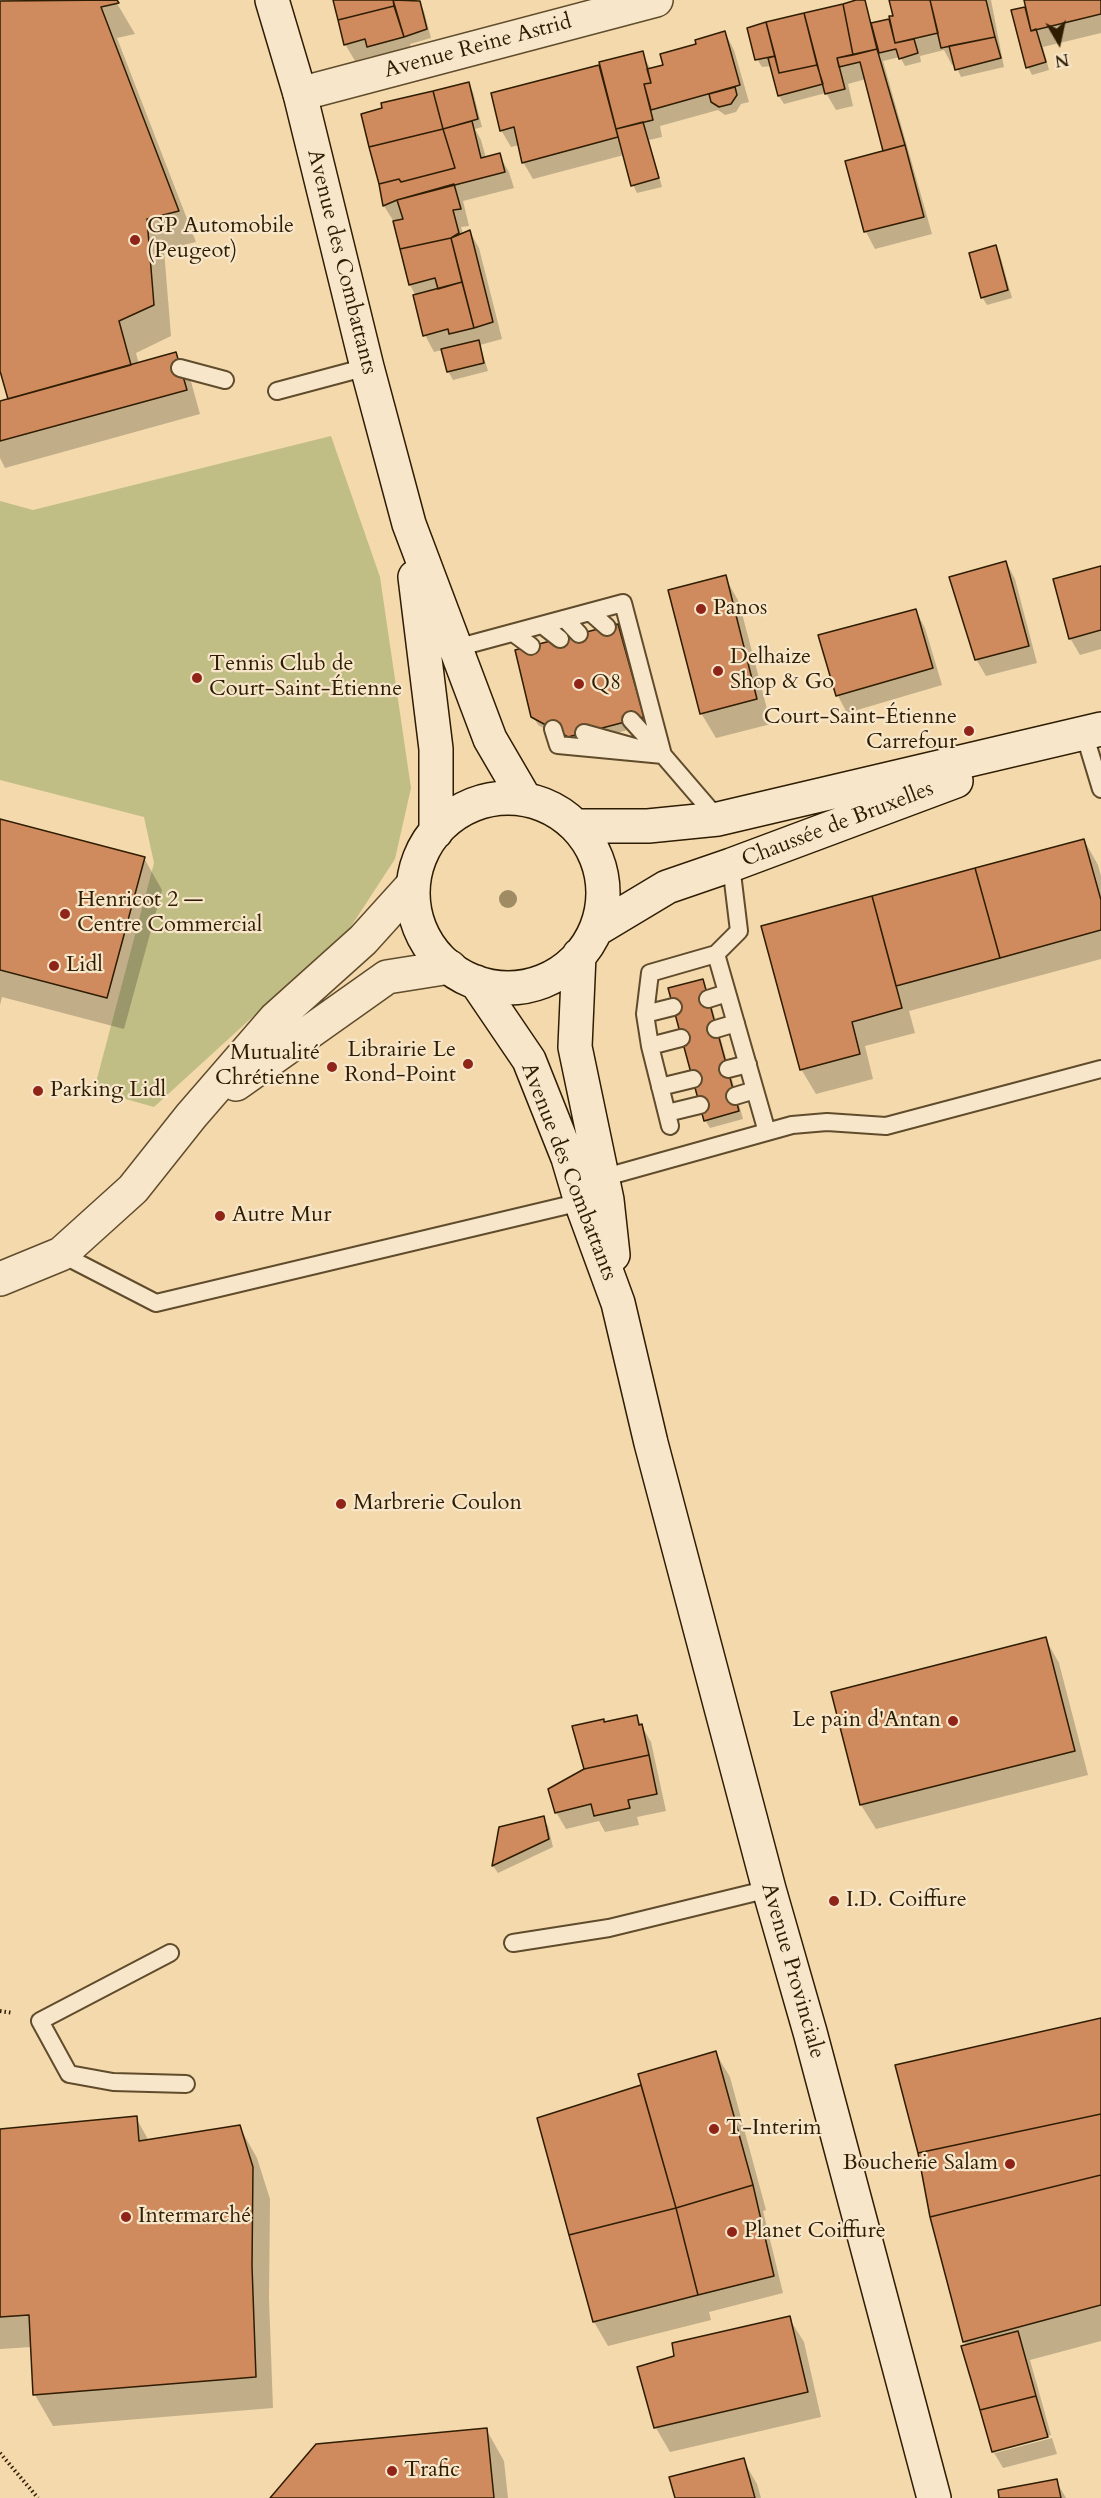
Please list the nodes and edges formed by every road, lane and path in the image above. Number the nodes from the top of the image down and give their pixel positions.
1 (272, 0) edge
2 (656, 0) edge
3 (300, 94) junction
4 (367, 367) junction
5 (180, 368) dead end
6 (225, 380) dead end
7 (277, 391) dead end
8 (409, 524) junction
9 (590, 612) junction
10 (566, 619) junction
11 (542, 625) junction
12 (607, 627) dead end
13 (513, 633) junction
14 (579, 634) dead end
15 (560, 639) dead end
16 (531, 646) dead end
17 (456, 648) junction
18 (631, 720) dead end
19 (603, 728) dead end
20 (553, 729) dead end
21 (1093, 731) edge
22 (584, 733) dead end
23 (663, 755) junction
24 (1101, 789) edge
25 (525, 799) junction
26 (718, 819) junction
27 (577, 826) junction
28 (436, 832) junction
29 (730, 866) junction
30 (410, 888) junction
31 (588, 942) junction
32 (716, 954) junction
33 (463, 975) junction
34 (728, 993) junction
35 (708, 999) dead end
36 (673, 1007) dead end
37 (645, 1014) junction
38 (736, 1023) junction
39 (716, 1029) dead end
40 (681, 1038) dead end
41 (650, 1046) junction
42 (748, 1064) junction
43 (728, 1069) dead end
44 (1101, 1069) edge
45 (693, 1079) dead end
46 (660, 1087) junction
47 (755, 1090) junction
48 (735, 1096) dead end
49 (700, 1105) dead end
50 (191, 1116) junction
51 (767, 1132) junction
52 (591, 1190) junction
53 (61, 1254) junction
54 (0, 1279) edge
55 (651, 1443) joint
56 (769, 1889) junction
57 (513, 1943) dead end
58 (170, 1953) dead end
59 (186, 2084) dead end
60 (0, 2453) edge
61 (38, 2498) edge
62 (934, 2498) edge

1 - 3 main road, Avenue des Combattants
2 - 3 main road, Avenue Reine Astrid
3 - 4 main road, Avenue des Combattants
4 - 7 lane
4 - 8 main road, Avenue des Combattants
5 - 6 lane
8 - 17 main road, Avenue des Combattants
8 - 28 main road, Avenue des Combattants
9 - 10 lane
9 - 12 lane
9 - 23 lane
10 - 11 lane
10 - 14 lane
11 - 13 lane
11 - 15 lane
13 - 16 lane
13 - 17 lane
17 - 25 main road, Avenue des Combattants
18 - 23 lane
19 - 23 lane
20 - 23 lane
21 - 24 lane
21 - 26 main road, Chaussée de Bruxelles
21 - 29 main road, Chaussée de Bruxelles
22 - 23 lane
23 - 26 lane
25 - 27 main road
25 - 28 main road
26 - 27 main road, Chaussée de Bruxelles
26 - 29 main road
27 - 31 main road
28 - 30 main road
29 - 31 main road, Chaussée de Bruxelles
29 - 32 lane
30 - 33 main road
30 - 50 main road
31 - 33 main road
31 - 52 main road, Avenue des Combattants
32 - 34 lane
32 - 37 lane
33 - 50 main road
33 - 52 main road, Avenue des Combattants
34 - 35 lane
34 - 38 lane
36 - 37 lane
37 - 41 lane
38 - 39 lane
38 - 42 lane
40 - 41 lane
41 - 46 lane
42 - 43 lane
42 - 47 lane
44 - 51 lane
45 - 46 lane
46 - 49 lane
47 - 48 lane
47 - 51 lane
50 - 53 main road
51 - 52 lane
52 - 53 lane
52 - 55 main road, Avenue des Combattants
53 - 54 main road
55 - 56 main road, Avenue Provinciale
56 - 57 lane
56 - 62 main road, Avenue Provinciale
58 - 59 lane
60 - 61 path

